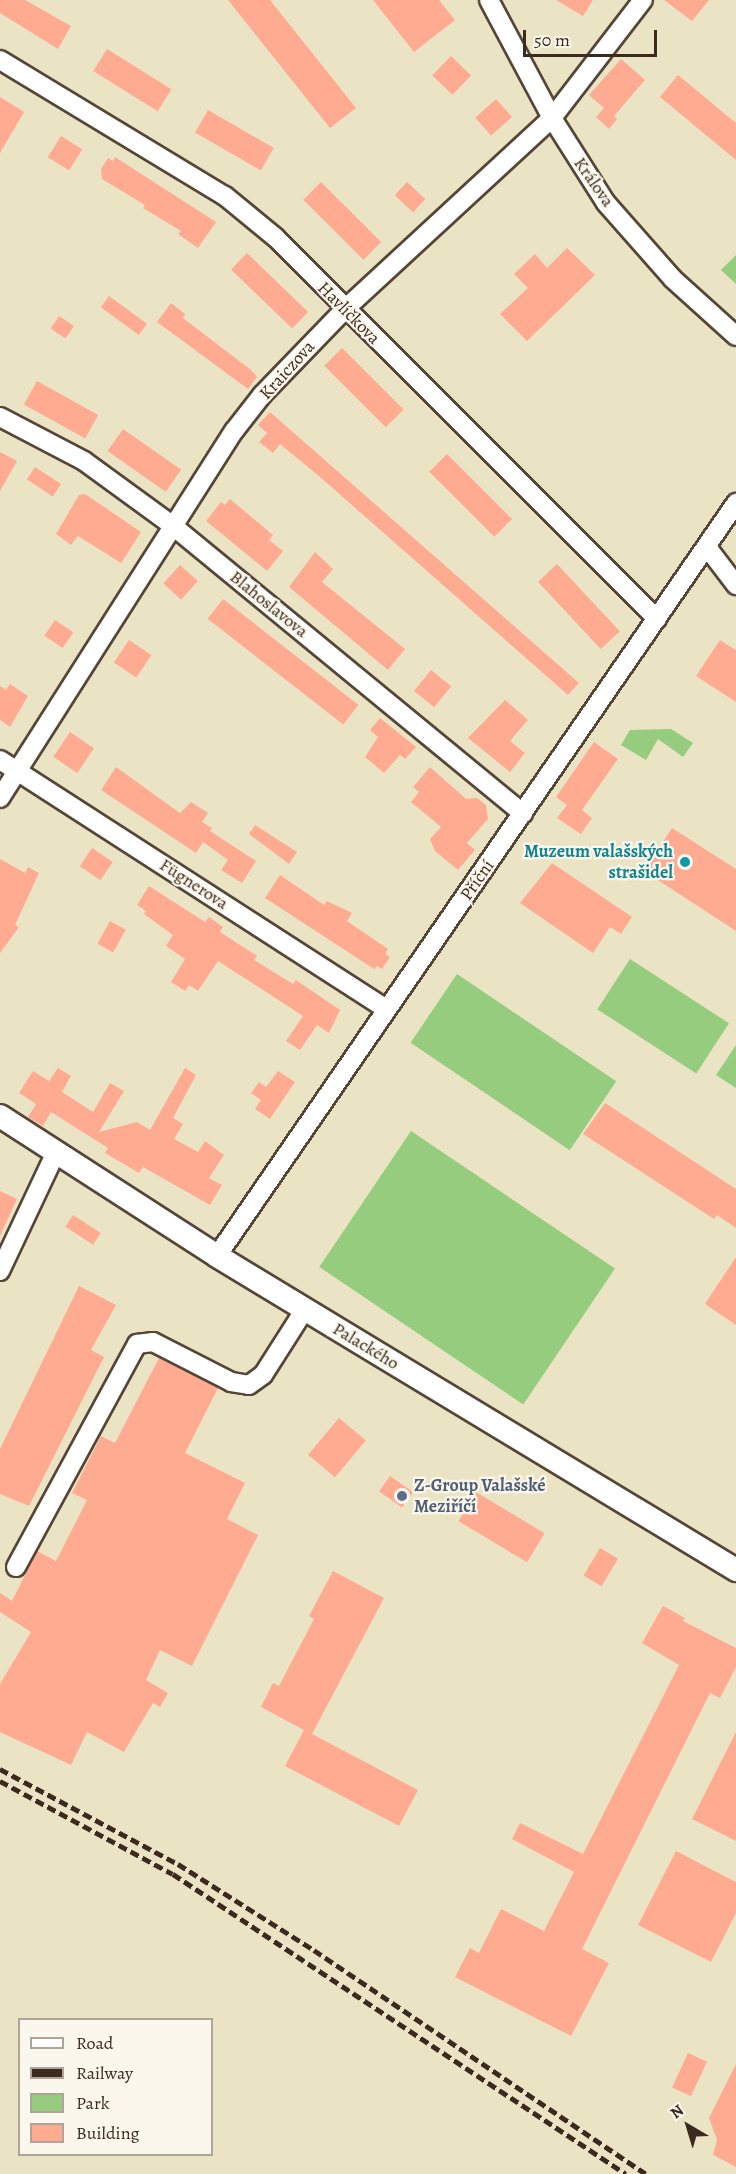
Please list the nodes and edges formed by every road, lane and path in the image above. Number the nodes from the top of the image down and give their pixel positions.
1 (489, 0) edge
2 (643, 0) edge
3 (0, 60) edge
4 (552, 118) junction
5 (345, 309) junction
6 (736, 336) edge
7 (0, 417) edge
8 (736, 503) edge
9 (173, 526) junction
10 (707, 547) junction
11 (736, 585) edge
12 (657, 619) junction
13 (8, 764) edge
14 (0, 798) edge
15 (523, 813) junction
16 (387, 1010) junction
17 (2, 1122) edge
18 (56, 1152) junction
19 (217, 1256) junction
20 (0, 1271) edge
21 (305, 1309) junction
22 (16, 1567) dead end
23 (736, 1570) edge

1 - 4 street, Králova
2 - 4 street, Kraiczova
3 - 5 street, Havlíčkova
4 - 5 street, Kraiczova
4 - 6 street, Králova
5 - 9 street, Kraiczova
5 - 12 street, Havlíčkova
7 - 9 street, Blahoslavova
8 - 10 street, Příční
9 - 13 street, Kraiczova
9 - 15 street, Blahoslavova
10 - 11 street
10 - 12 street, Příční
12 - 15 street, Příční
13 - 14 street, Kraiczova
13 - 16 street, Fügnerova
15 - 16 street, Příční
16 - 19 street, Příční
17 - 18 street, Palackého
18 - 19 street, Palackého
18 - 20 street
19 - 21 street, Palackého
21 - 22 street
21 - 23 street, Palackého

